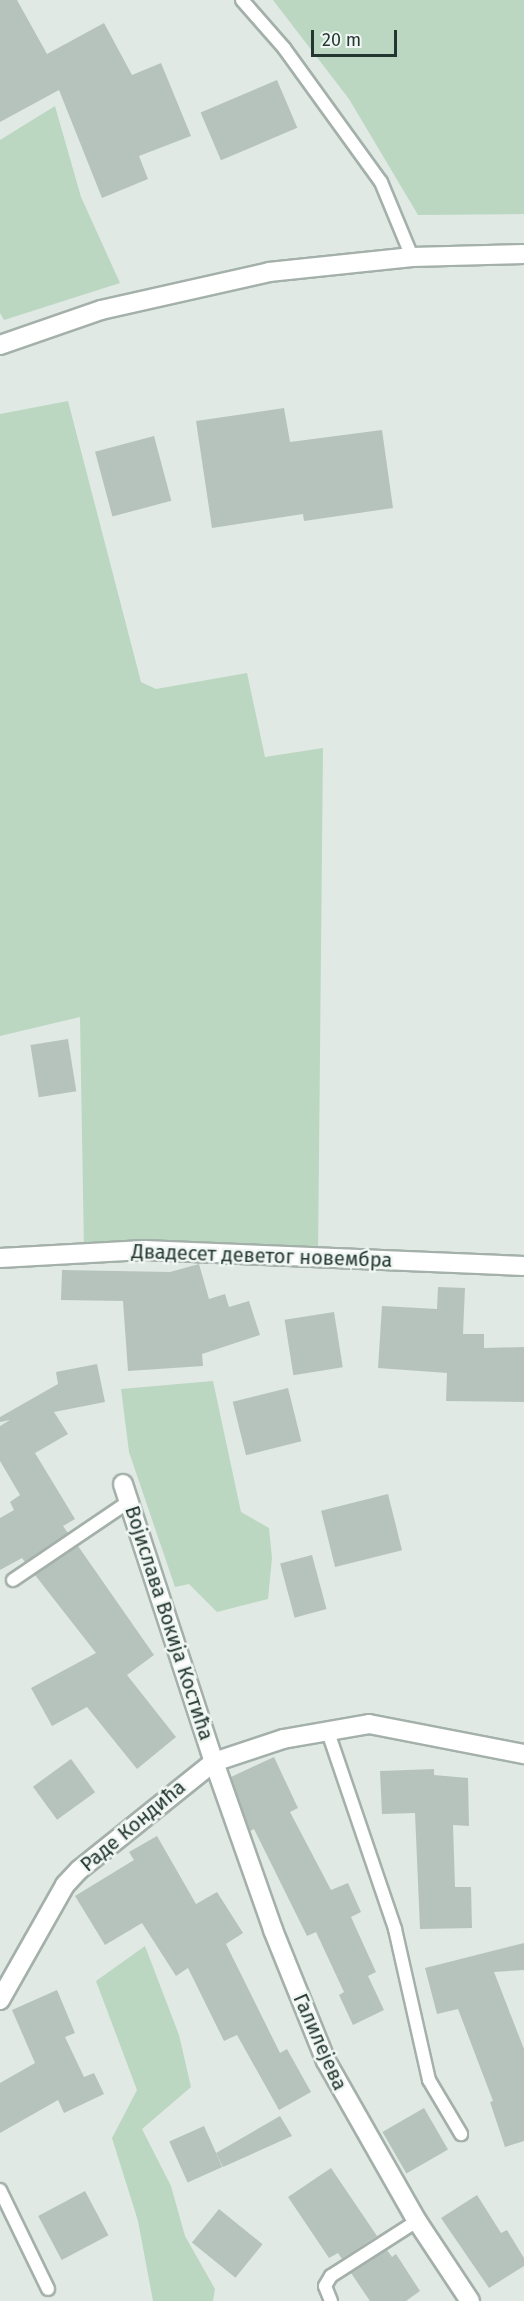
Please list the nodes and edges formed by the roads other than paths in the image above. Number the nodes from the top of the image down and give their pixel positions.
1 (242, 0) edge
2 (524, 255) edge
3 (412, 257) junction
4 (0, 345) edge
5 (0, 1258) edge
6 (524, 1266) edge
7 (126, 1493) joint
8 (13, 1580) dead end
9 (327, 1729) junction
10 (524, 1754) edge
11 (214, 1762) junction
12 (0, 2000) edge
13 (462, 2134) dead end
14 (0, 2190) edge
15 (417, 2221) junction
16 (48, 2289) dead end
17 (331, 2301) edge
18 (470, 2301) edge

1 - 3 lane
2 - 3 street
3 - 4 street
5 - 6 street, Двадесет деветог новембра
7 - 8 lane
7 - 11 street, Војислава Вокија Костића
9 - 10 street, Раде Кондића
9 - 11 street, Раде Кондића
9 - 13 lane
11 - 12 street, Раде Кондића
11 - 15 street, Галилејева
14 - 16 lane
15 - 17 lane
15 - 18 street, Галилејева

